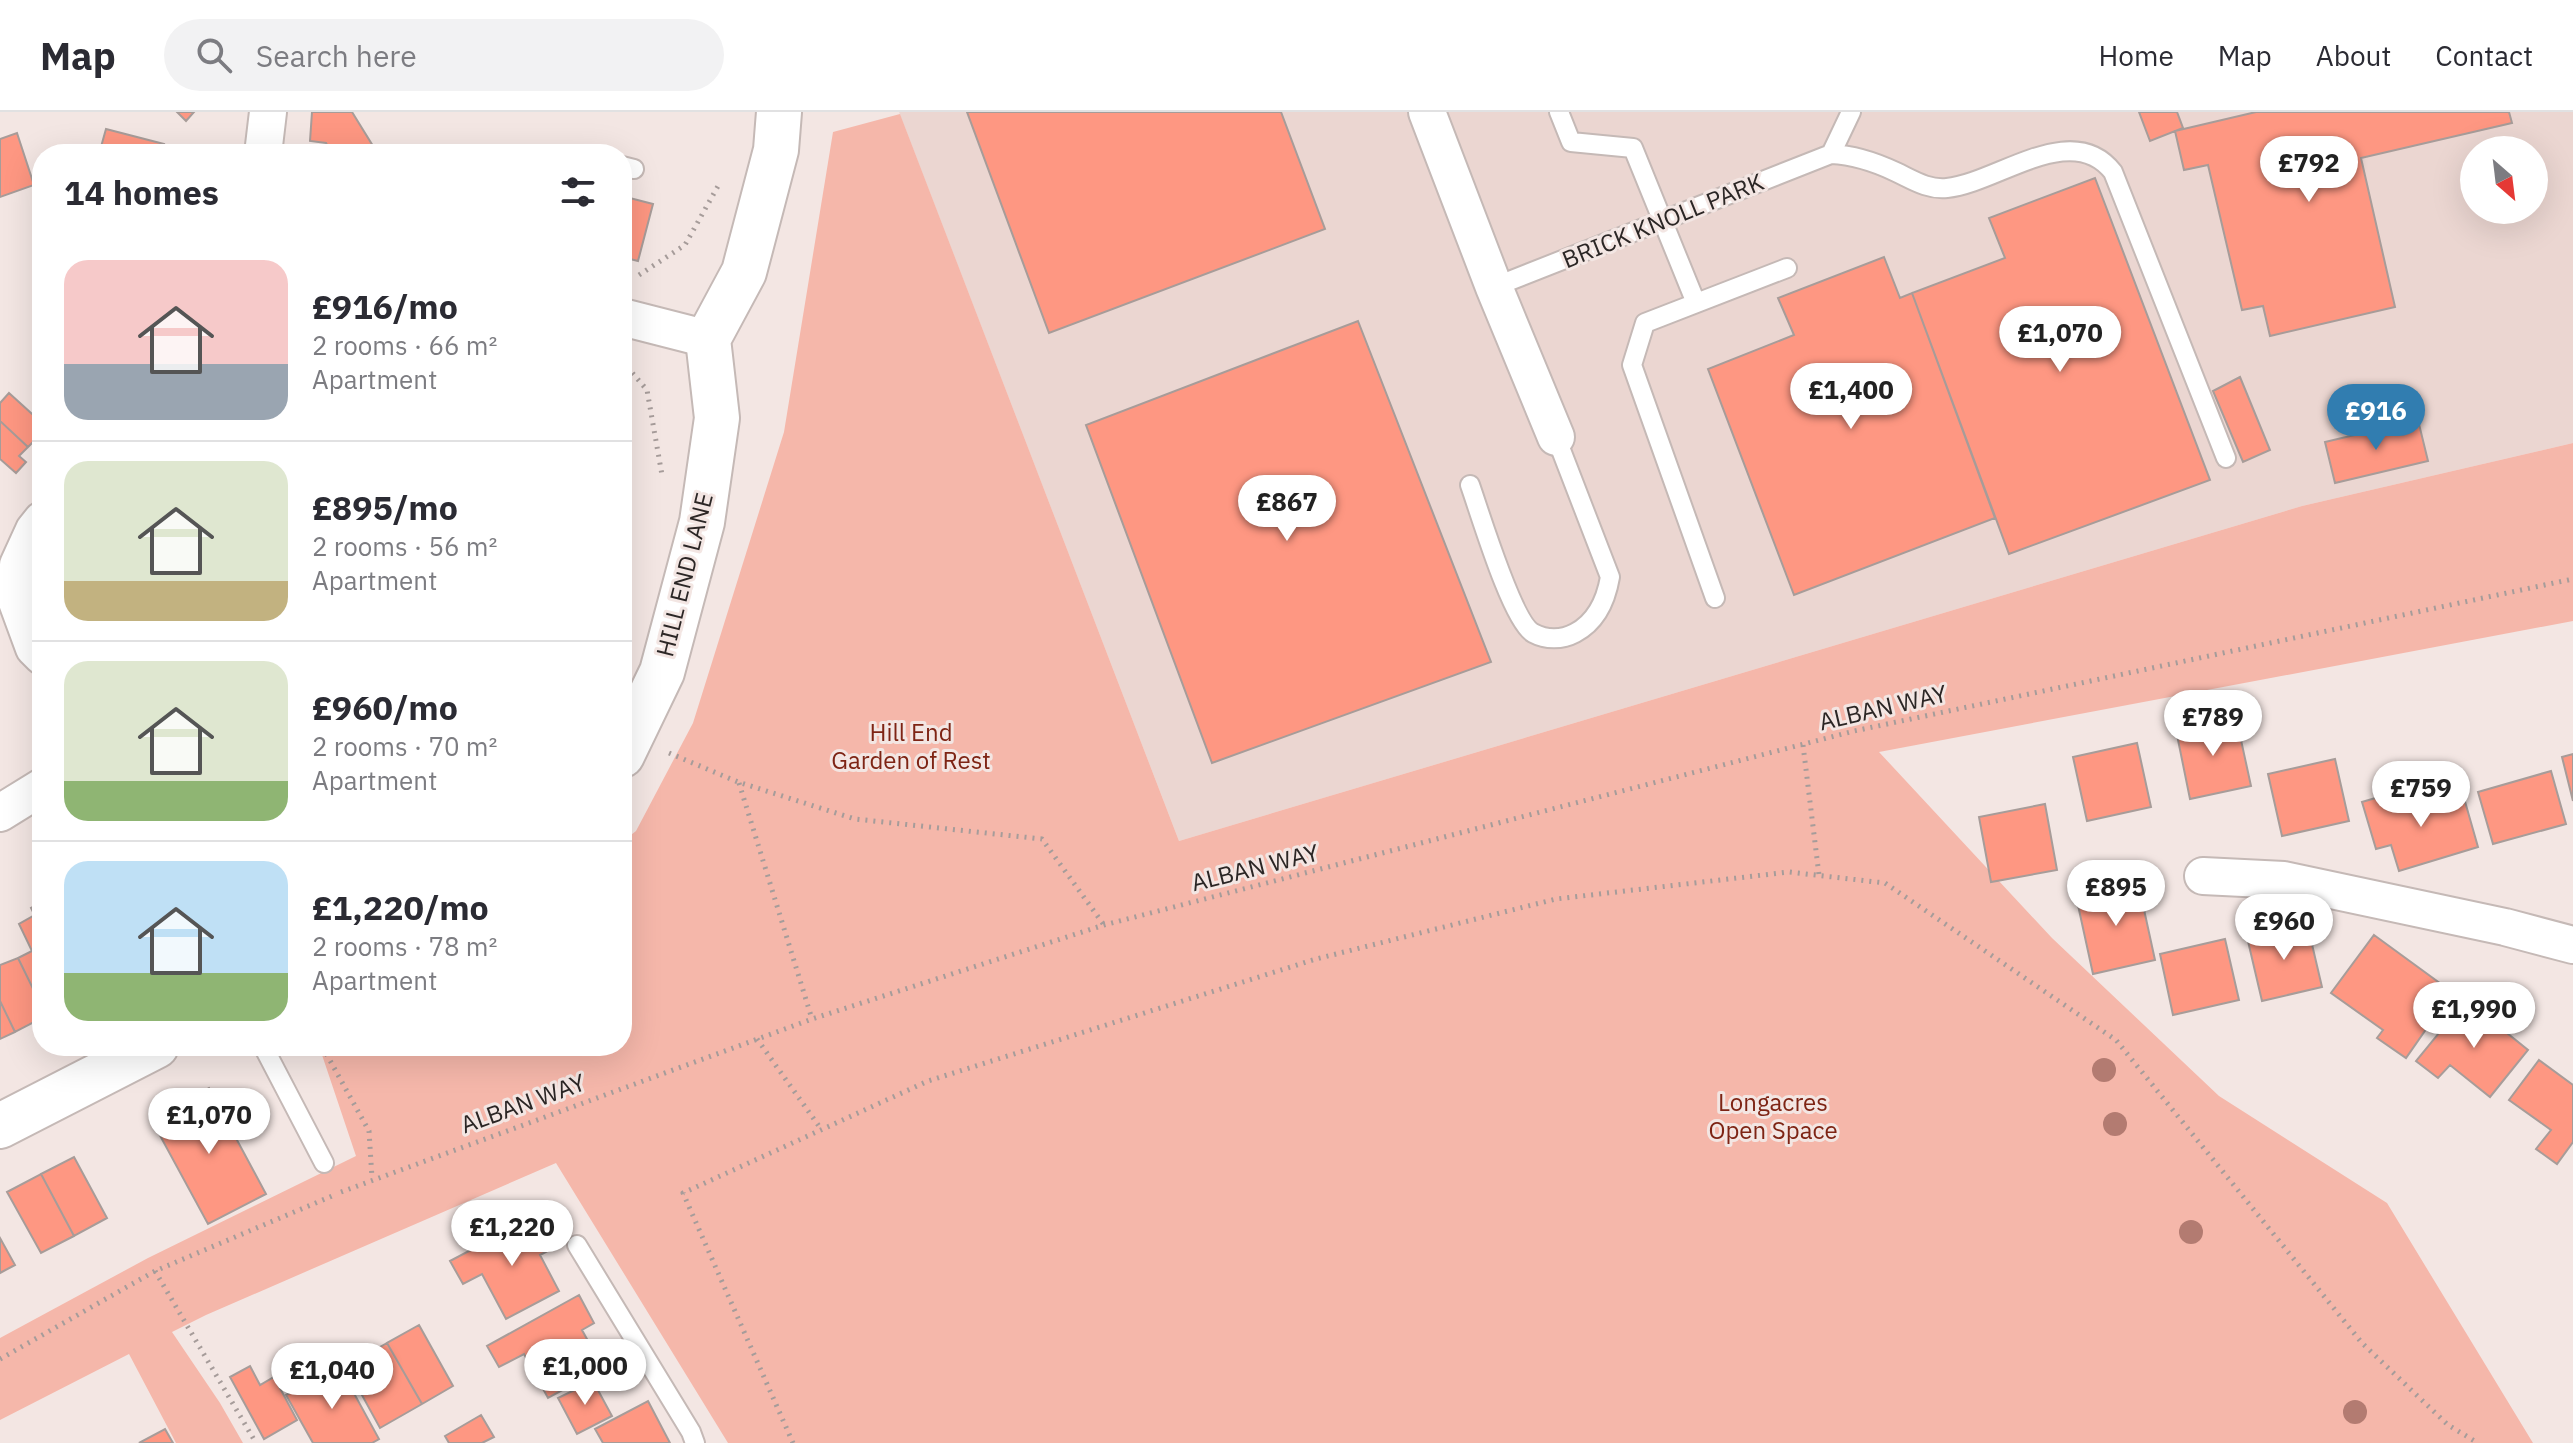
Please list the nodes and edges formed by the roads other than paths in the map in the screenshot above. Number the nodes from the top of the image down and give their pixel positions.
1 (268, 112) edge
2 (779, 112) edge
3 (1427, 112) edge
4 (1559, 112) edge
5 (1851, 112) edge
6 (264, 144) edge
7 (1831, 154) junction
8 (1664, 222) junction
9 (1787, 268) dead end
10 (1494, 287) junction
11 (1696, 303) junction
12 (632, 320) edge
13 (708, 339) junction
14 (1556, 437) joint
15 (2226, 458) dead end
16 (1470, 485) dead end
17 (32, 534) edge
18 (1715, 598) dead end
19 (32, 643) edge
20 (632, 734) edge
21 (32, 793) edge
22 (0, 813) edge
23 (2203, 876) dead end
24 (2573, 945) edge
25 (136, 1056) edge
26 (268, 1056) edge
27 (0, 1126) edge
28 (324, 1163) dead end
29 (577, 1245) dead end
30 (695, 1443) edge

1 - 6 street
2 - 13 street
3 - 10 street
4 - 8 lane
5 - 7 lane
7 - 8 lane, BRICK KNOLL PARK
7 - 15 lane
8 - 10 lane, BRICK KNOLL PARK
8 - 11 lane
9 - 11 lane
10 - 14 street
11 - 18 lane
12 - 13 street
13 - 20 street, HILL END LANE
14 - 16 lane
17 - 19 street
21 - 22 street
23 - 24 street
25 - 27 street
26 - 28 lane
29 - 30 lane

